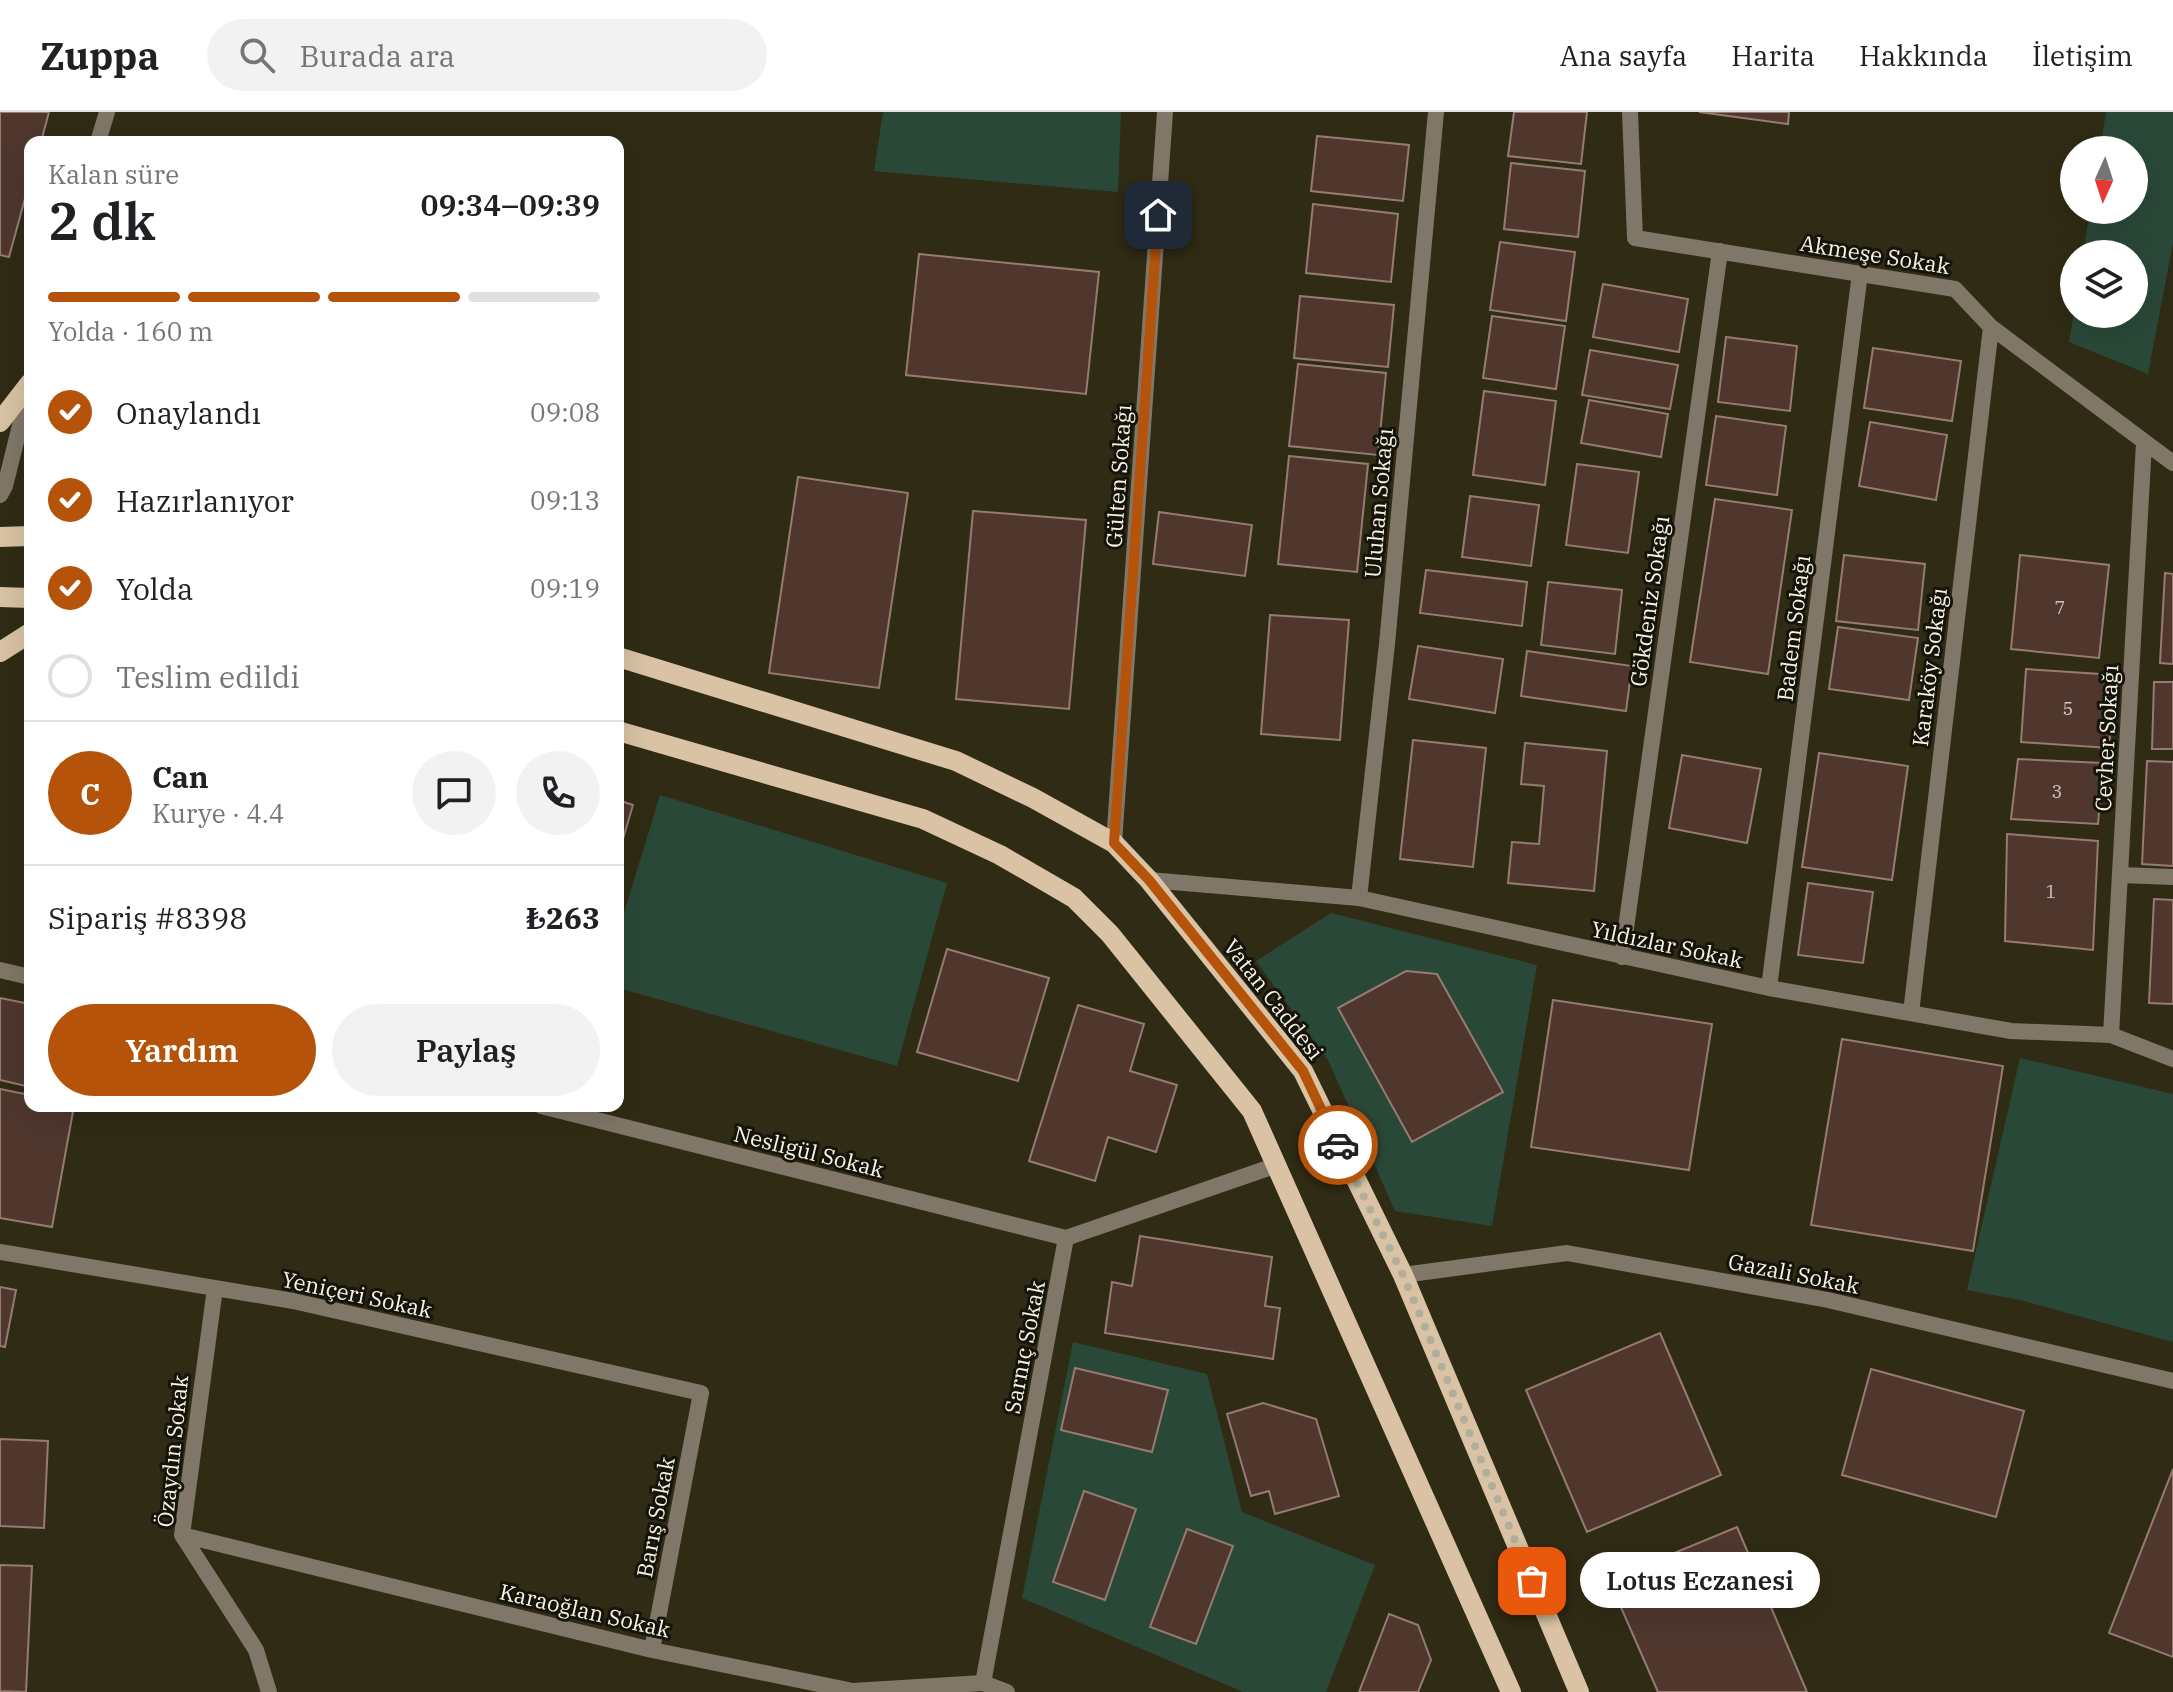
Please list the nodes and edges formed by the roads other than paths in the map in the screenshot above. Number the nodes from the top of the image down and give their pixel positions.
1 (107, 112) edge
2 (1165, 112) edge
3 (1436, 112) edge
4 (1630, 112) edge
5 (100, 136) edge
6 (1720, 251) junction
7 (1860, 273) junction
8 (1991, 327) junction
9 (24, 392) edge
10 (24, 408) edge
11 (0, 422) edge
12 (2144, 443) junction
13 (2173, 463) edge
14 (0, 495) edge
15 (24, 536) edge
16 (0, 537) edge
17 (0, 597) edge
18 (24, 598) edge
19 (24, 637) edge
20 (0, 652) edge
21 (624, 659) edge
22 (624, 733) edge
23 (1114, 843) junction
24 (2120, 875) junction
25 (2173, 877) edge
26 (1149, 880) junction
27 (1359, 898) junction
28 (1622, 957) junction
29 (0, 970) edge
30 (24, 976) edge
31 (1769, 988) junction
32 (1911, 1013) junction
33 (2111, 1035) junction
34 (2173, 1059) edge
35 (565, 1112) edge
36 (1277, 1165) junction
37 (1066, 1238) junction
38 (0, 1252) edge
39 (1403, 1275) junction
40 (215, 1288) junction
41 (2173, 1381) edge
42 (701, 1393) joint
43 (182, 1535) junction
44 (652, 1650) junction
45 (983, 1683) junction
46 (853, 1691) edge
47 (269, 1692) edge
48 (1007, 1692) edge
49 (1511, 1692) edge
50 (1579, 1692) edge

1 - 5 street
2 - 23 street, Gülten Sokağı
3 - 27 street, Uluhan Sokağı
4 - 6 street, Akmeşe Sokak
6 - 7 street, Akmeşe Sokak
6 - 28 street, Gökdeniz Sokağı
7 - 8 street, Akmeşe Sokak
7 - 31 street, Badem Sokağı
8 - 12 street, Akmeşe Sokak
8 - 32 street, Karaköy Sokağı
9 - 11 main road
10 - 14 street
12 - 13 street, Akmeşe Sokak
12 - 24 street, Cevher Sokağı
15 - 16 main road
17 - 18 main road
19 - 20 main road
21 - 23 main road, Vatan Caddesi
22 - 36 main road
23 - 26 main road, Vatan Caddesi
24 - 25 street
24 - 33 street, Cevher Sokağı
26 - 27 street, Yıldızlar Sokak
26 - 39 main road, Vatan Caddesi
27 - 28 street, Yıldızlar Sokak
28 - 31 street, Yıldızlar Sokak
29 - 30 street
31 - 32 street, Yıldızlar Sokak
32 - 33 street, Yıldızlar Sokak
33 - 34 street, Yıldızlar Sokak
35 - 37 street, Nesligül Sokak
36 - 37 street
36 - 49 main road
37 - 45 street, Sarnıç Sokak
38 - 40 street, Yeniçeri Sokak
39 - 41 street, Gazali Sokak
39 - 50 main road, Vatan Caddesi
40 - 42 street, Yeniçeri Sokak
40 - 43 street, Özaydın Sokak
42 - 44 street, Barış Sokak
43 - 44 street, Karaoğlan Sokak
43 - 47 street, Özaydın Sokak
44 - 46 street, Karaoğlan Sokak
45 - 46 street, Karaoğlan Sokak
45 - 48 street

